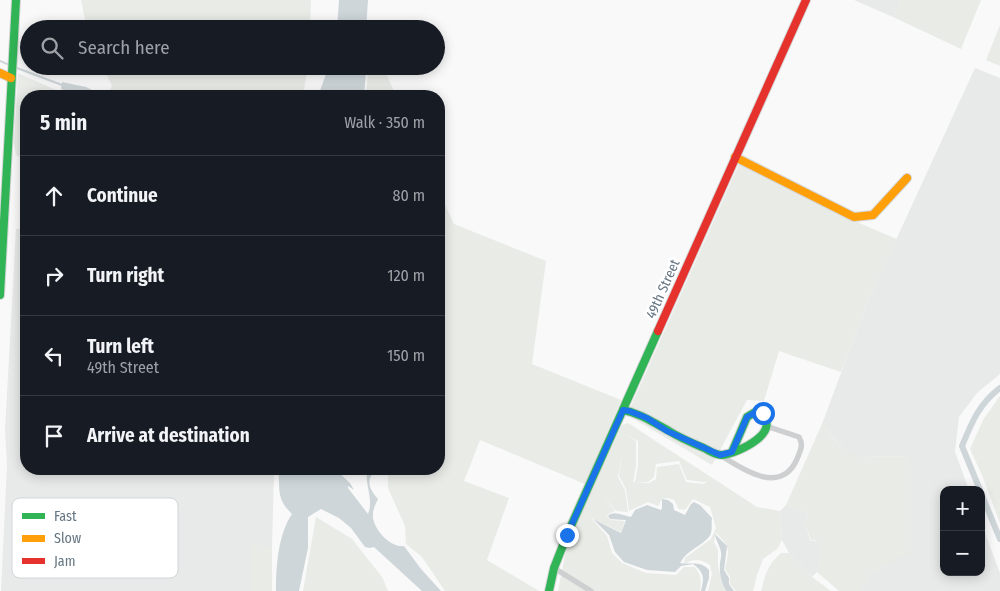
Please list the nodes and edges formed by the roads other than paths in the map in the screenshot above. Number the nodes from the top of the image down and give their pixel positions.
1 (16, 0) edge
2 (806, 0) edge
3 (0, 73) edge
4 (12, 78) junction
5 (735, 157) junction
6 (907, 178) dead end
7 (0, 295) edge
8 (623, 410) junction
9 (766, 426) junction
10 (732, 452) junction
11 (720, 455) junction
12 (554, 568) junction
13 (549, 591) edge
14 (591, 591) edge

1 - 4 street
2 - 5 street, 49th Street
3 - 4 street
4 - 7 street
5 - 6 street
5 - 8 street, 49th Street
8 - 11 street
8 - 12 street, 49th Street
9 - 10 street
9 - 10 street
9 - 11 street
10 - 11 street
12 - 13 street, 49th Street
12 - 14 street

